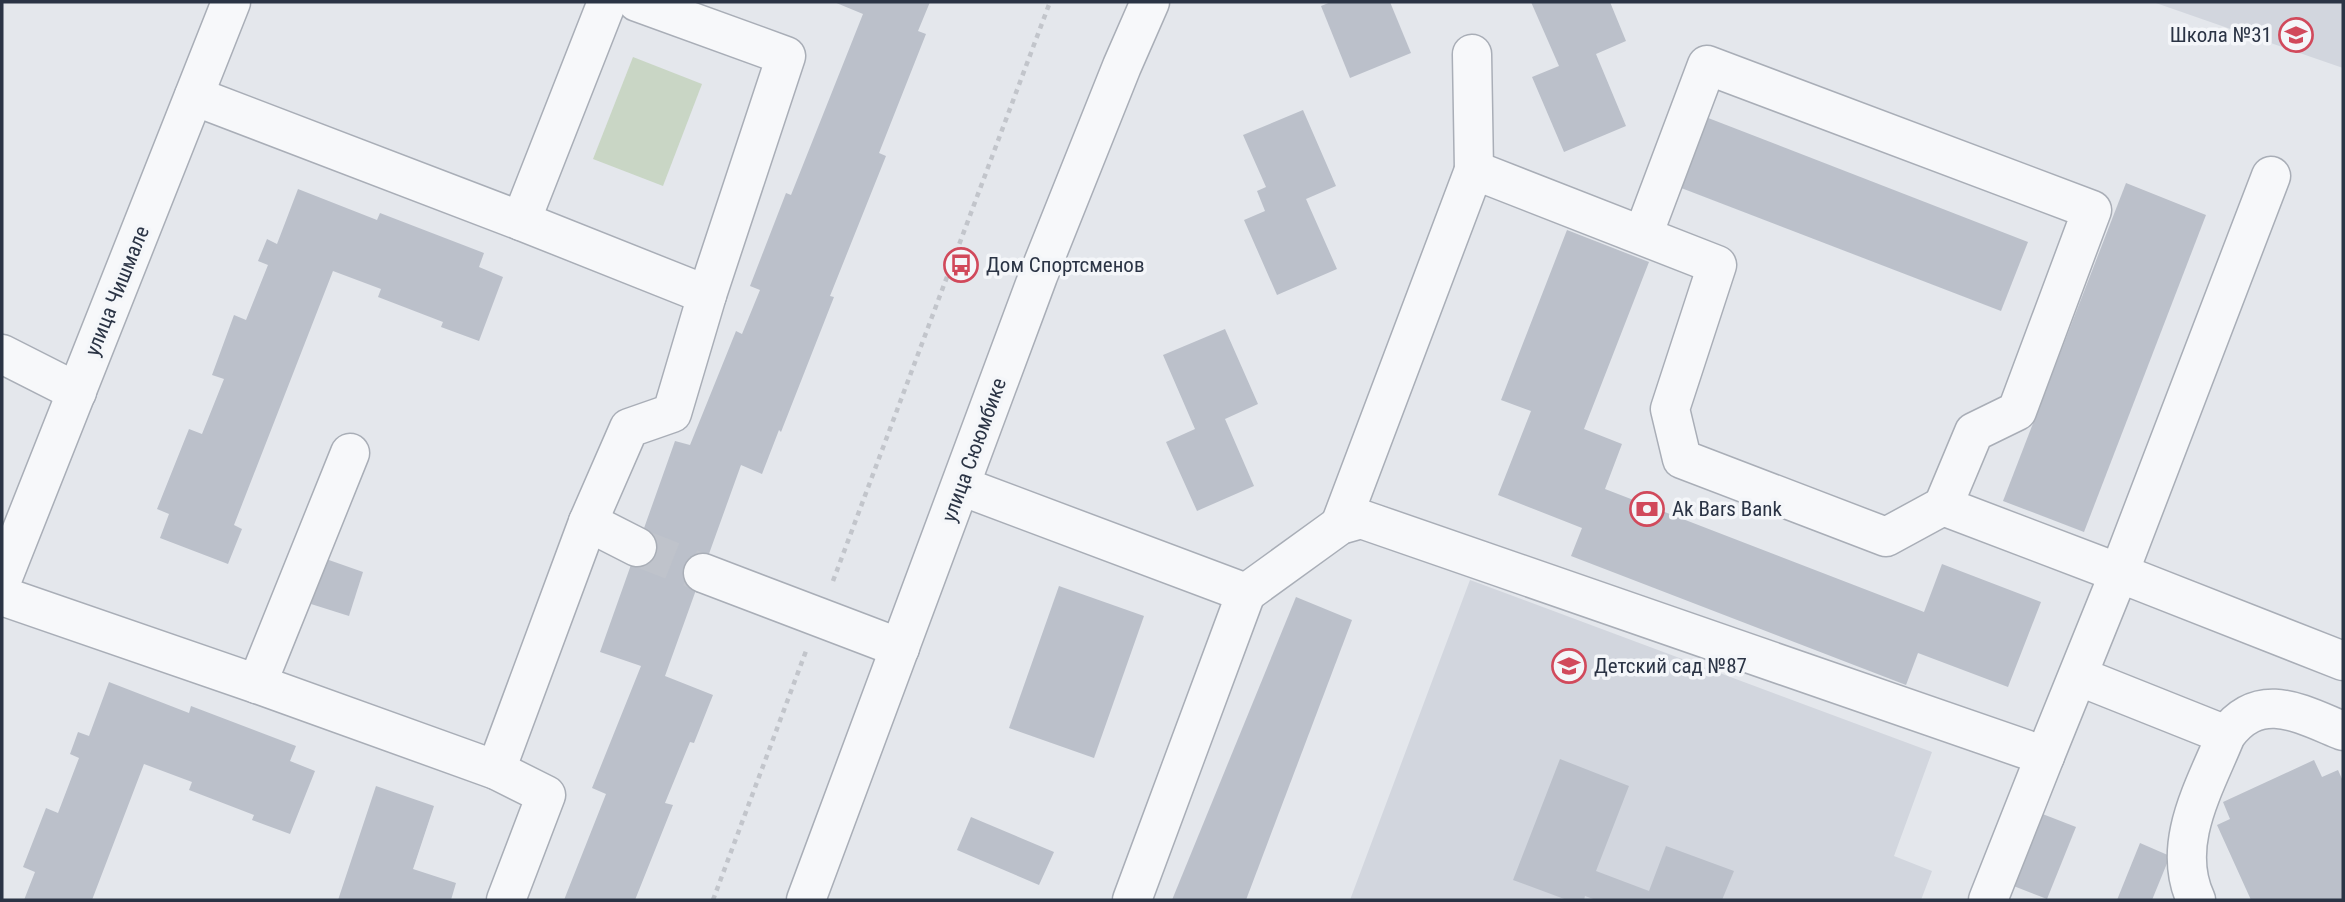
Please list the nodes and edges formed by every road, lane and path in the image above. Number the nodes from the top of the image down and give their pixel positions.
1 (231, 2) edge
2 (607, 2) edge
3 (637, 2) edge
4 (1050, 2) edge
5 (1150, 2) edge
6 (684, 10) edge
7 (1472, 54) dead end
8 (194, 96) junction
9 (1474, 170) junction
10 (2271, 176) dead end
11 (521, 221) junction
12 (1643, 235) junction
13 (707, 295) junction
14 (2, 354) edge
15 (76, 392) junction
16 (350, 453) dead end
17 (961, 486) junction
18 (1943, 506) junction
19 (588, 522) junction
20 (1340, 525) junction
21 (637, 547) tunnel mouth
22 (703, 573) tunnel mouth
23 (2119, 573) junction
24 (2, 580) edge
25 (1246, 593) junction
26 (2, 596) edge
27 (819, 617) junction
28 (900, 648) junction
29 (2343, 661) edge
30 (2078, 676) junction
31 (257, 684) junction
32 (2343, 731) edge
33 (2226, 735) junction
34 (2045, 757) junction
35 (496, 770) junction
36 (506, 900) edge
37 (713, 900) edge
38 (806, 900) edge
39 (1132, 900) edge
40 (1988, 900) edge
41 (2196, 900) edge

1 - 8 street, улица Чишмале
2 - 11 street
3 - 6 street
4 - 27 path
5 - 17 street, улица Сююмбике
6 - 13 street
7 - 9 street
8 - 11 street
8 - 15 street, улица Чишмале
9 - 12 street
9 - 20 street
10 - 23 street
11 - 13 street
12 - 18 street
12 - 18 street
13 - 19 street
14 - 15 street
15 - 24 street, улица Чишмале
16 - 31 street
17 - 25 street
17 - 28 street, улица Сююмбике
18 - 23 street
19 - 21 street
19 - 35 street
20 - 25 street
20 - 34 street
22 - 27 street
23 - 29 street
23 - 30 street
25 - 39 street
26 - 31 street
27 - 28 street
27 - 37 path
28 - 38 street, улица Сююмбике
30 - 33 street
30 - 34 street
31 - 35 street
32 - 33 street
33 - 41 street
34 - 40 street
35 - 36 street

